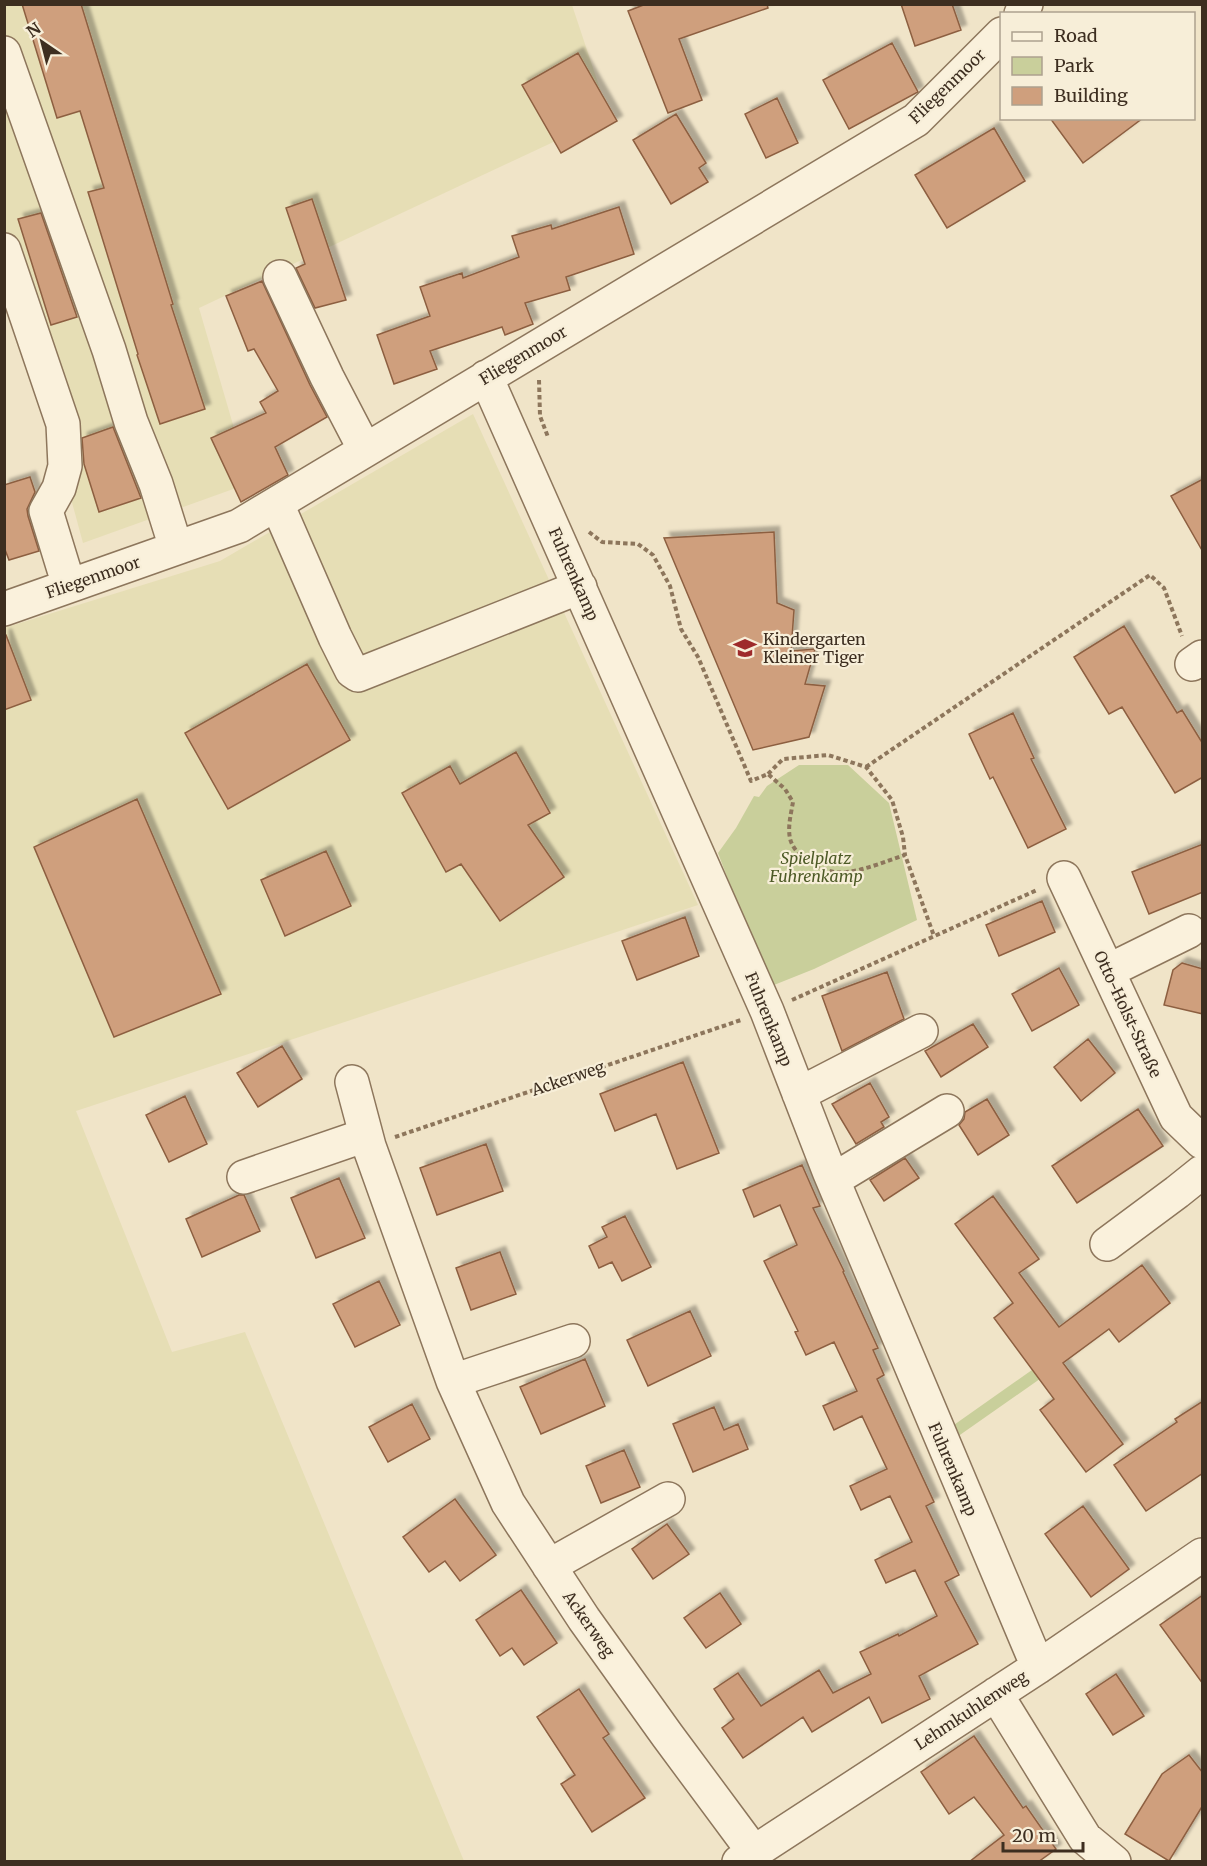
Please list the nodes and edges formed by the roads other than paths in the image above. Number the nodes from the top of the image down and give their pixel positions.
1 (1000, 36) edge
2 (4, 53) edge
3 (4, 250) edge
4 (280, 277) dead end
5 (486, 377) junction
6 (365, 450) junction
7 (277, 504) junction
8 (176, 548) junction
9 (69, 586) junction
10 (580, 588) junction
11 (4, 609) edge
12 (1064, 878) road end
13 (1189, 931) dead end
14 (1108, 971) junction
15 (921, 1031) dead end
16 (352, 1082) dead end
17 (799, 1094) junction
18 (946, 1112) dead end
19 (368, 1141) junction
20 (1203, 1142) edge
21 (1203, 1172) edge
22 (244, 1177) dead end
23 (833, 1180) junction
24 (1107, 1244) dead end
25 (573, 1341) dead end
26 (453, 1381) junction
27 (668, 1499) dead end
28 (1203, 1555) edge
29 (549, 1566) junction
30 (1038, 1667) junction
31 (996, 1694) junction
32 (746, 1856) edge
33 (1114, 1862) edge

1 - 5 street, Fliegenmoor
2 - 8 street
3 - 9 street
4 - 6 street
5 - 6 street, Fliegenmoor
5 - 10 street, Fuhrenkamp
6 - 7 street, Fliegenmoor
7 - 8 street, Fliegenmoor
7 - 10 street
8 - 9 street, Fliegenmoor
9 - 11 street, Fliegenmoor
10 - 17 street, Fuhrenkamp
12 - 14 street, Otto-Holst-Straße
13 - 14 street
14 - 20 street, Otto-Holst-Straße
15 - 17 street
16 - 19 street, Ackerweg
17 - 23 street, Fuhrenkamp
18 - 23 street
19 - 22 street
19 - 26 street, Ackerweg
21 - 24 street
23 - 30 street, Fuhrenkamp
25 - 26 street
26 - 29 street, Ackerweg
27 - 29 street
28 - 30 street, Lehmkuhlenweg
29 - 32 street, Ackerweg
30 - 31 street, Lehmkuhlenweg
31 - 32 street, Lehmkuhlenweg
31 - 33 street

